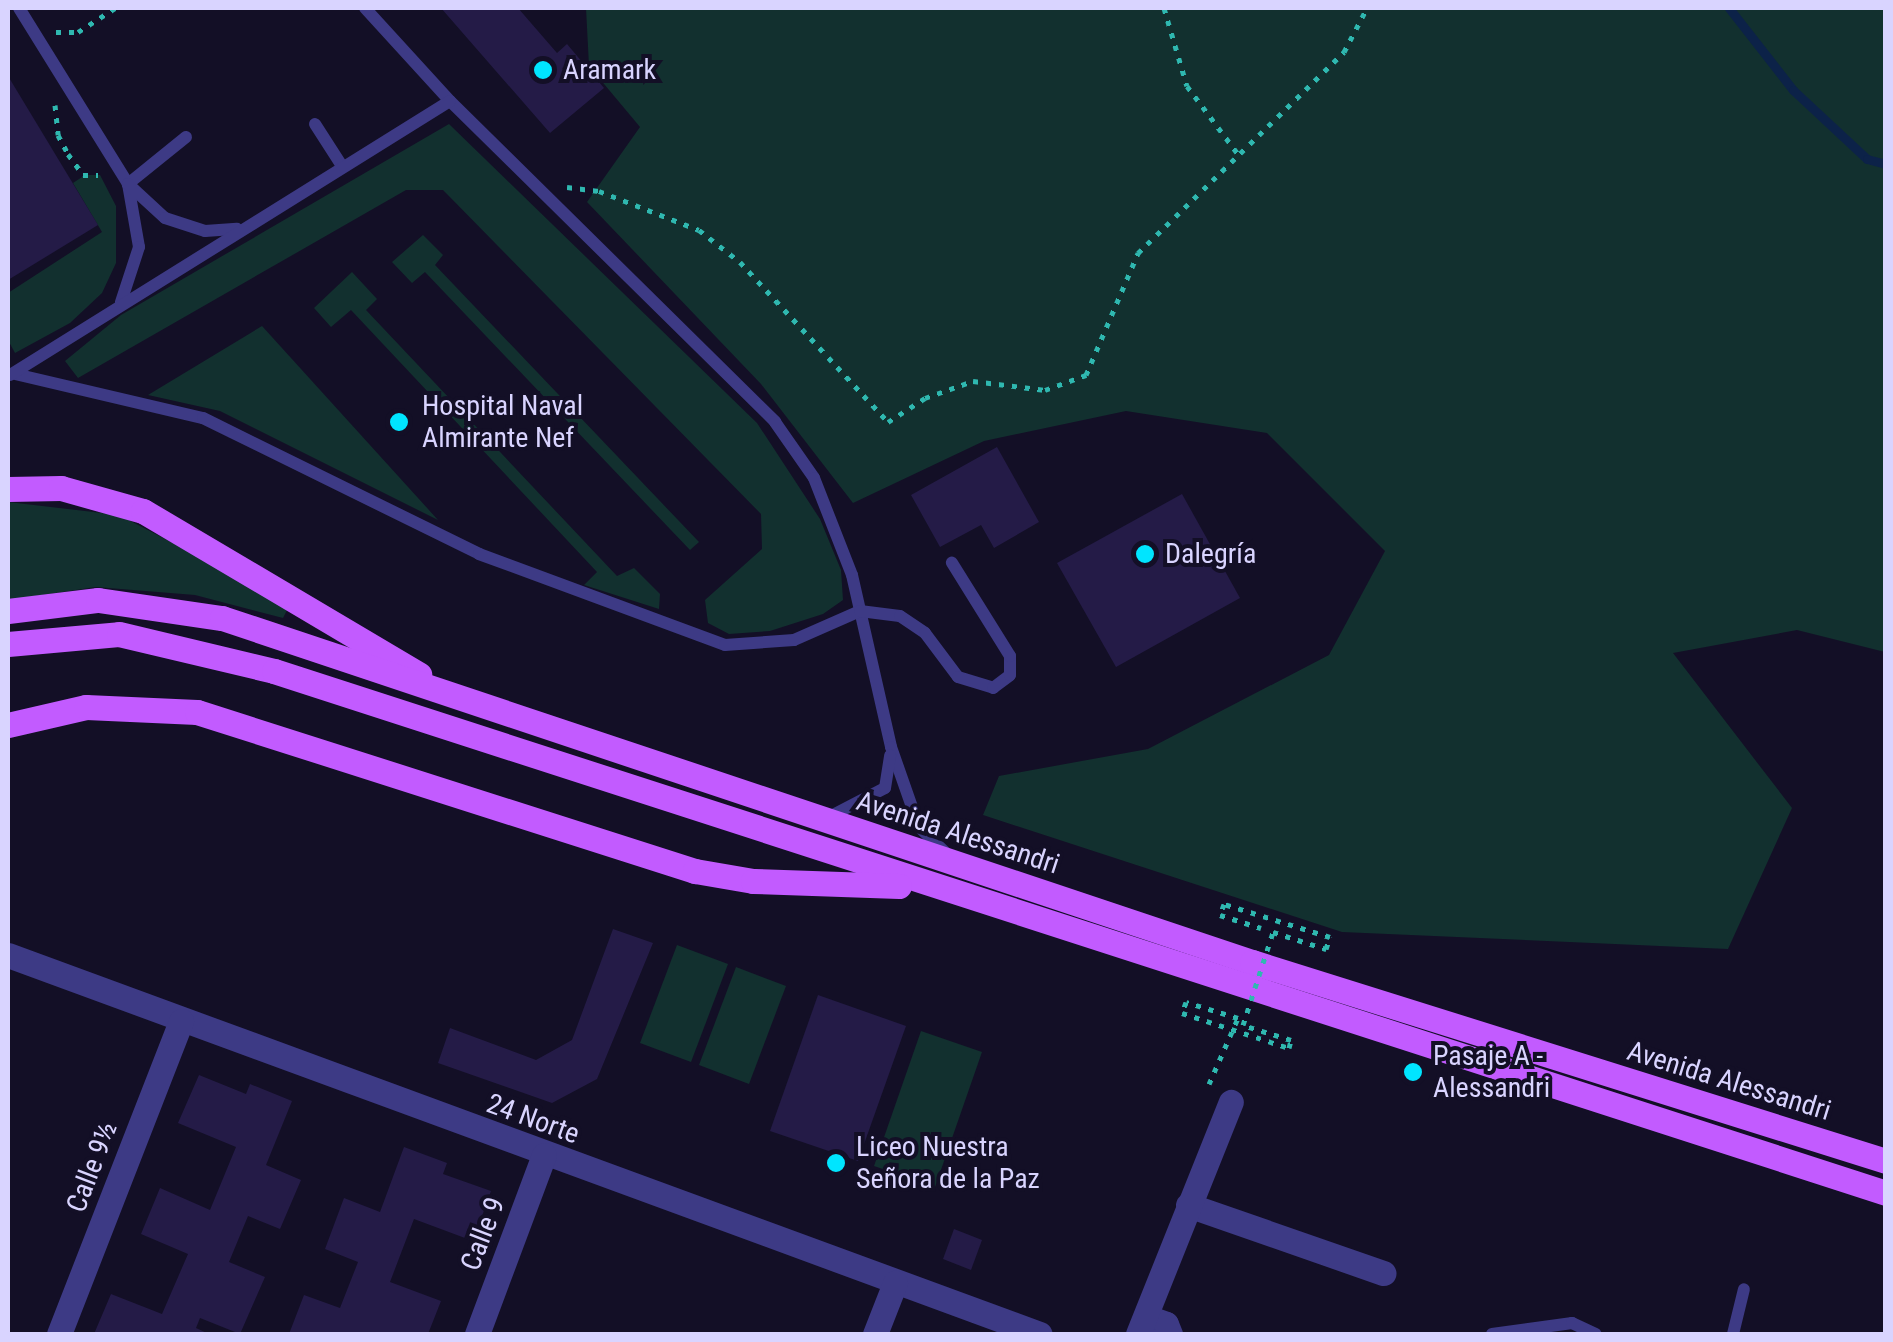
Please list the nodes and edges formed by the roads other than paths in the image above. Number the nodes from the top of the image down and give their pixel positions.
1 (19, 8) edge
2 (364, 8) edge
3 (450, 102) junction
4 (314, 124) dead end
5 (186, 137) dead end
6 (342, 166) junction
7 (128, 184) junction
8 (244, 228) junction
9 (121, 302) junction
10 (11, 375) edge
11 (8, 489) edge
12 (952, 563) dead end
13 (8, 611) edge
14 (860, 612) junction
15 (8, 644) edge
16 (458, 699) junction
17 (8, 725) edge
18 (890, 747) junction
19 (824, 820) junction
20 (958, 864) junction
21 (939, 889) junction
22 (8, 955) edge
23 (181, 1021) junction
24 (1230, 1102) dead end
25 (544, 1155) junction
26 (1886, 1161) edge
27 (1886, 1193) edge
28 (1188, 1205) junction
29 (1384, 1274) dead end
30 (894, 1283) junction
31 (1744, 1289) dead end
32 (1143, 1326) edge
33 (58, 1334) edge
34 (477, 1334) edge
35 (875, 1334) edge
36 (1040, 1334) edge
37 (1170, 1334) edge
38 (1492, 1334) edge
39 (1596, 1334) edge
40 (1733, 1334) edge

1 - 7 lane
2 - 3 lane
3 - 6 lane
3 - 14 lane
4 - 6 lane
5 - 7 lane
6 - 8 lane
7 - 8 lane
7 - 9 lane
8 - 9 lane
9 - 10 lane
10 - 14 lane
11 - 16 main road
12 - 14 lane
13 - 16 main road, Avenida Alessandri
14 - 18 lane
15 - 21 main road
16 - 19 main road, Avenida Alessandri
17 - 21 main road
18 - 19 lane
18 - 20 lane
19 - 20 main road, Avenida Alessandri
20 - 26 main road, Avenida Alessandri
21 - 27 main road
22 - 23 street, 24 Norte
23 - 25 street, 24 Norte
23 - 33 street, Calle 9½
24 - 28 street
25 - 30 street, 24 Norte
25 - 34 street, Calle 9
28 - 29 street
28 - 32 street
30 - 35 street
30 - 36 street, 24 Norte
31 - 40 lane
32 - 37 street
38 - 39 lane

